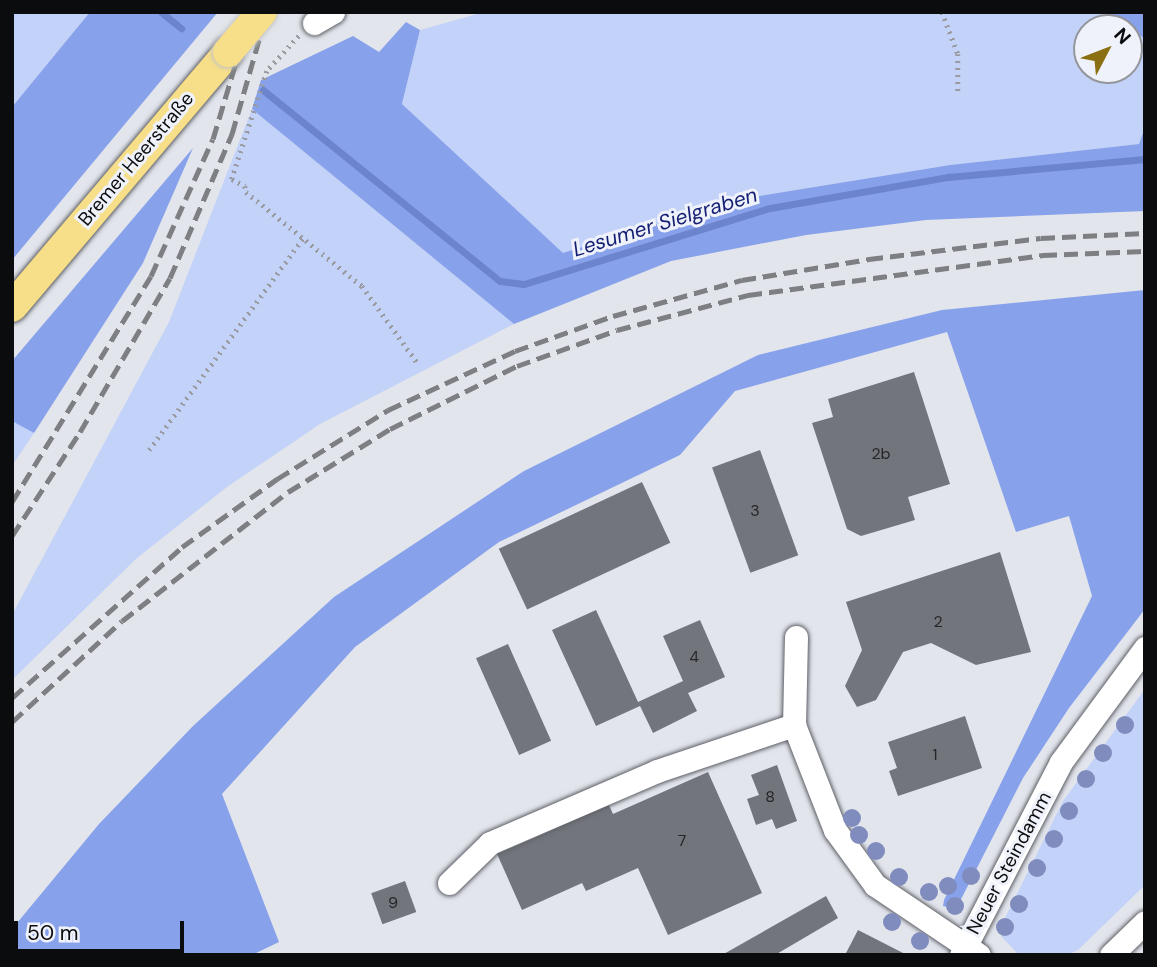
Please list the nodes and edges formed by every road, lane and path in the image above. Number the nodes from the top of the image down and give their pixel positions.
1 (262, 12) edge
2 (942, 12) edge
3 (324, 17) edge
4 (958, 95) dead end
5 (303, 238) junction
6 (12, 307) edge
7 (419, 365) dead end
8 (149, 450) dead end
9 (796, 637) dead end
10 (1145, 648) edge
11 (794, 725) junction
12 (449, 883) dead end
13 (1145, 922) edge
14 (969, 951) edge
15 (1111, 955) edge

1 - 6 main road, Bremer Heerstraße, bridge
2 - 4 path
3 - 5 path
5 - 7 path
5 - 8 path
9 - 11 street, Neuer Steindamm
10 - 14 street, Neuer Steindamm
11 - 12 street
11 - 14 street, Neuer Steindamm
13 - 15 street

